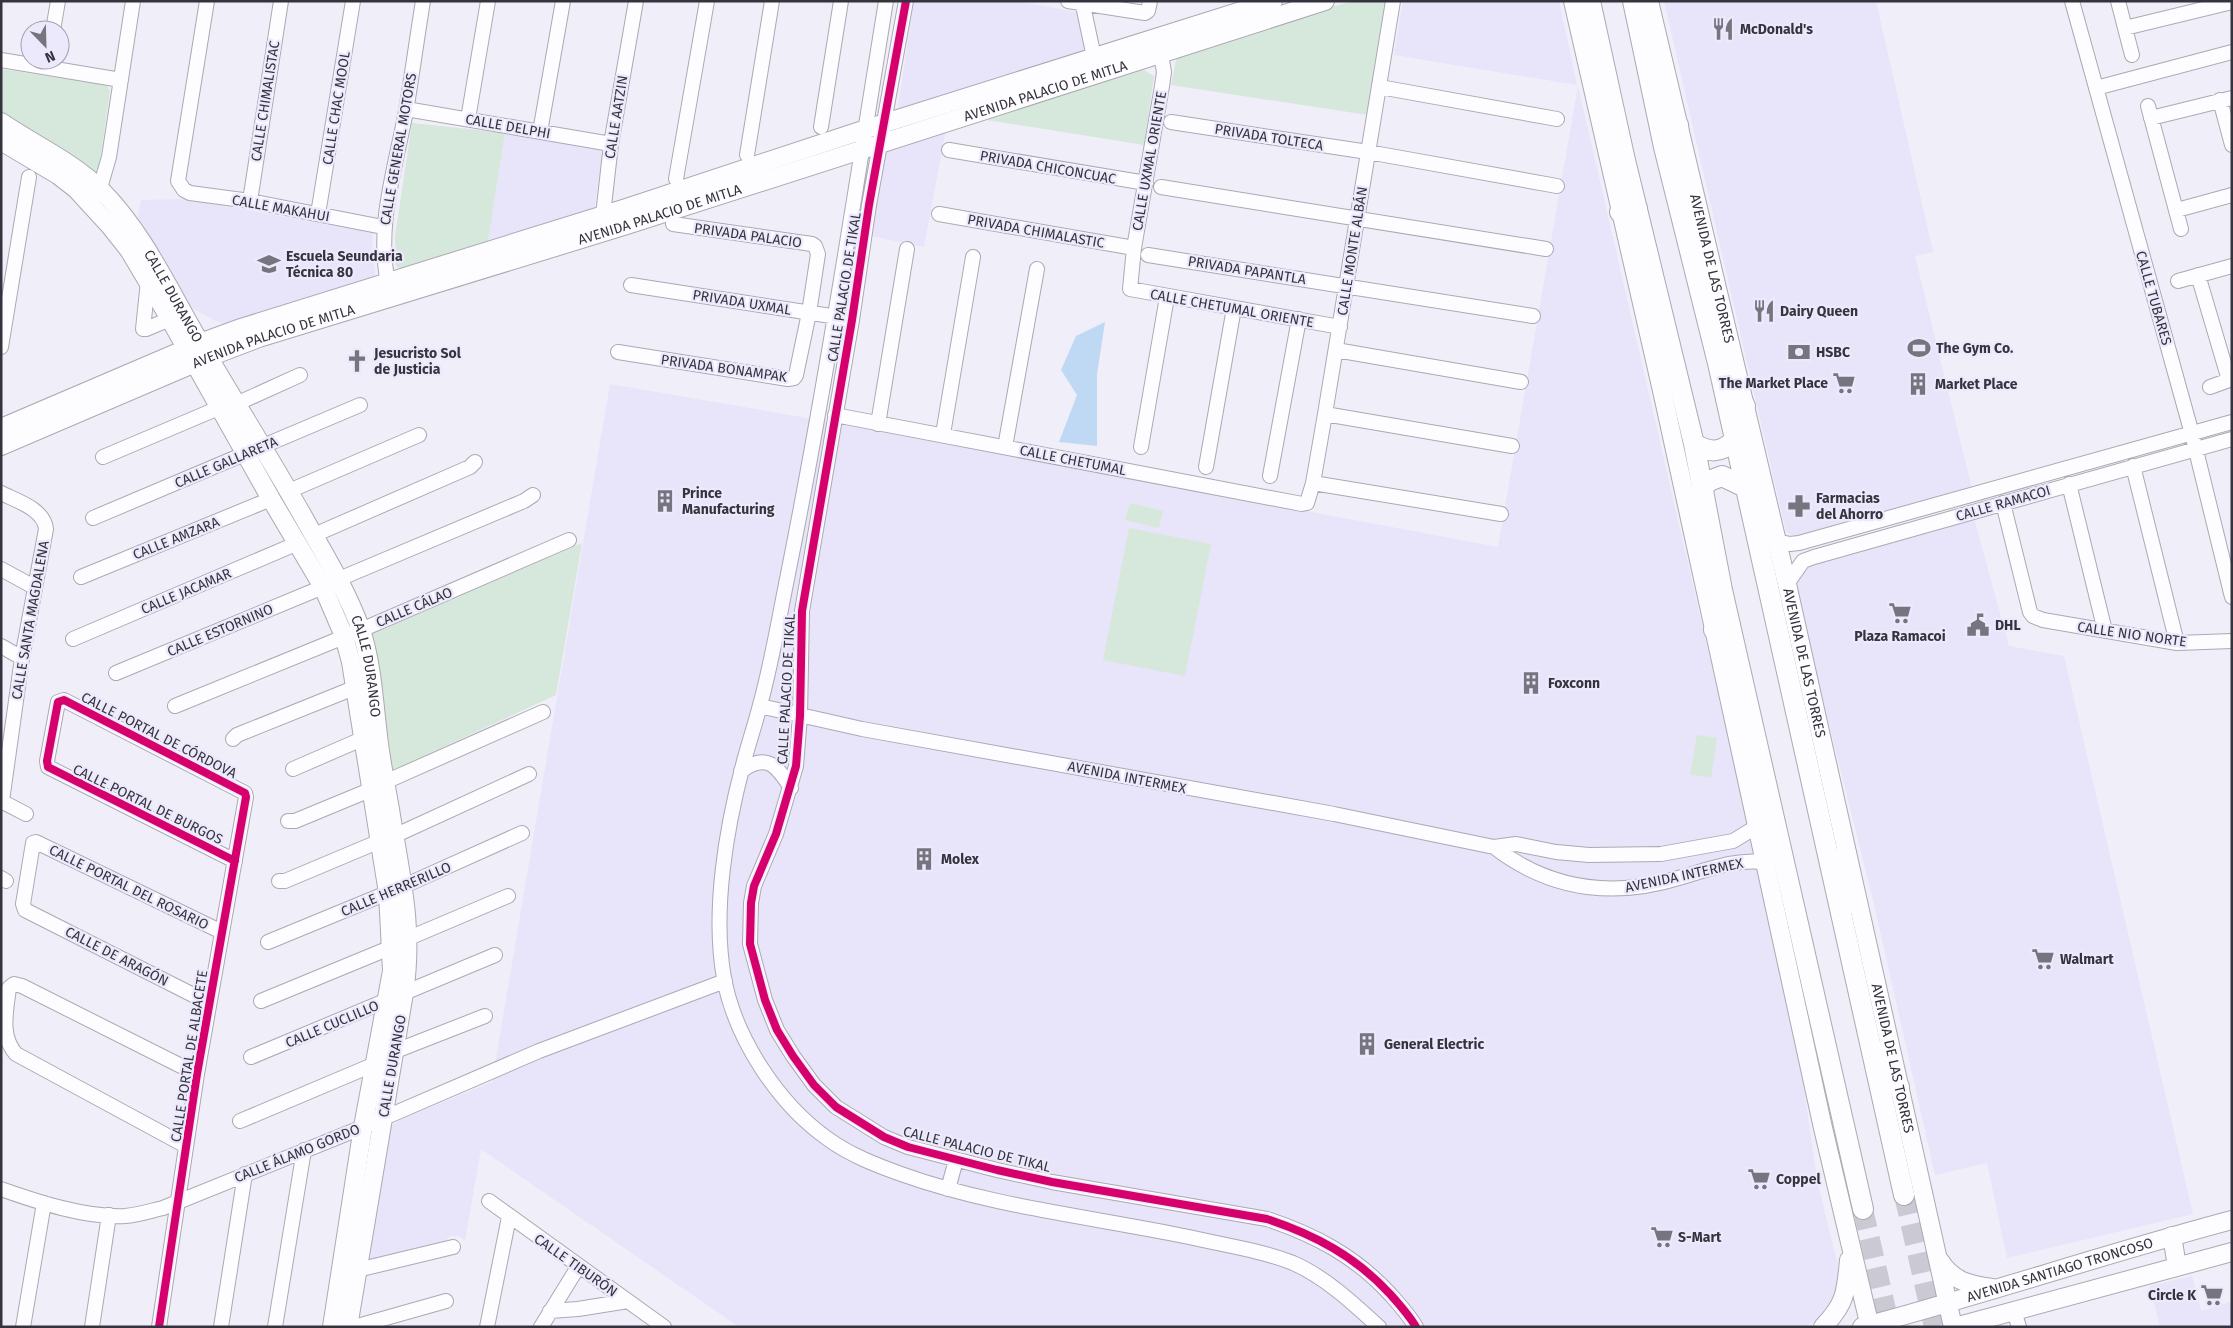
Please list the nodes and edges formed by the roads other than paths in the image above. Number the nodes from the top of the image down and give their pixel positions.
1 (58, 1) edge
2 (133, 1) edge
3 (207, 1) edge
4 (281, 1) edge
5 (353, 1) edge
6 (422, 1) edge
7 (488, 1) edge
8 (562, 1) edge
9 (636, 1) edge
10 (707, 1) edge
11 (772, 1) edge
12 (841, 1) edge
13 (886, 1) edge
14 (906, 1) edge
15 (1068, 1) edge
16 (1150, 1) edge
17 (1273, 1) edge
18 (1325, 1) edge
19 (1393, 1) edge
20 (1573, 1) edge
21 (1590, 1) edge
22 (1633, 1) edge
23 (1649, 1) edge
24 (2072, 1) edge
25 (2118, 1) edge
26 (2232, 2) edge
27 (1082, 3) edge
28 (2192, 6) edge
29 (55, 20) edge
30 (2125, 28) junction
31 (1159, 46) junction
32 (2232, 52) edge
33 (2132, 56) dead end
34 (1094, 57) junction
35 (1, 60) edge
36 (20, 62) edge
37 (70, 69) edge
38 (120, 80) junction
39 (1380, 87) junction
40 (2096, 88) junction
41 (2226, 99) edge
42 (406, 109) junction
43 (468, 119) junction
44 (1557, 119) dead end
45 (1, 122) edge
46 (1171, 122) dead end
47 (885, 123) junction
48 (1678, 125) junction
49 (821, 127) dead end
50 (866, 129) junction
51 (540, 132) junction
52 (1, 141) edge
53 (611, 144) junction
54 (880, 144) junction
55 (2232, 145) edge
56 (861, 150) junction
57 (949, 150) dead end
58 (1368, 152) junction
59 (747, 155) dead end
60 (29, 177) dead end
61 (676, 179) dead end
62 (1146, 183) junction
63 (1557, 186) dead end
64 (1162, 187) dead end
65 (100, 188) junction
66 (2232, 195) edge
67 (250, 201) junction
68 (88, 202) junction
69 (1629, 210) junction
70 (2177, 210) junction
71 (318, 214) junction
72 (939, 214) dead end
73 (603, 215) junction
74 (1356, 218) junction
75 (673, 224) dead end
76 (383, 227) junction
77 (2181, 229) dead end
78 (601, 232) junction
79 (1687, 235) junction
80 (1134, 248) junction
81 (907, 249) dead end
82 (1546, 249) dead end
83 (1148, 255) dead end
84 (973, 257) dead end
85 (2232, 266) edge
86 (1037, 269) dead end
87 (2198, 275) junction
88 (148, 281) junction
89 (2178, 281) dead end
90 (1130, 283) joint
91 (632, 285) dead end
92 (1346, 285) junction
93 (389, 289) junction
94 (1166, 297) junction
95 (1234, 308) junction
96 (809, 313) junction
97 (835, 316) junction
98 (1533, 316) dead end
99 (170, 319) junction
100 (1299, 319) junction
101 (852, 320) junction
102 (1340, 327) junction
103 (1, 347) edge
104 (1336, 350) junction
105 (618, 352) dead end
106 (198, 353) junction
107 (1718, 364) junction
108 (300, 375) dead end
109 (2231, 380) edge
110 (1521, 382) dead end
111 (2210, 386) dead end
112 (228, 405) junction
113 (360, 405) dead end
114 (1745, 406) junction
115 (1325, 414) junction
116 (835, 415) junction
117 (2232, 422) edge
118 (878, 424) junction
119 (1, 428) edge
120 (943, 434) junction
121 (2192, 434) junction
122 (419, 435) dead end
123 (2232, 439) edge
124 (1734, 441) junction
125 (1694, 444) junction
126 (1, 446) edge
127 (1512, 446) dead end
128 (1005, 447) junction
129 (1140, 447) dead end
130 (2195, 449) junction
131 (254, 451) junction
132 (103, 457) dead end
133 (475, 462) dead end
134 (2133, 466) junction
135 (1206, 467) dead end
136 (1270, 476) dead end
137 (1313, 483) junction
138 (2069, 484) junction
139 (1745, 487) junction
140 (1702, 489) junction
141 (289, 491) junction
142 (1, 493) edge
143 (533, 495) dead end
144 (271, 499) junction
145 (1309, 500) joint
146 (2003, 503) junction
147 (1501, 514) dead end
148 (93, 518) dead end
149 (306, 539) junction
150 (569, 540) dead end
151 (1776, 541) junction
152 (1799, 543) junction
153 (1803, 561) junction
154 (1, 569) edge
155 (82, 577) dead end
156 (339, 580) junction
157 (1787, 584) junction
158 (34, 587) junction
159 (323, 587) junction
160 (1722, 590) junction
161 (2232, 597) edge
162 (1714, 630) junction
163 (2105, 631) junction
164 (352, 633) junction
165 (73, 639) dead end
166 (2232, 641) edge
167 (2176, 643) junction
168 (1, 646) edge
169 (22, 658) junction
170 (116, 673) dead end
171 (354, 688) junction
172 (64, 700) joint
173 (176, 706) dead end
174 (760, 706) junction
175 (543, 712) dead end
176 (800, 716) junction
177 (6, 730) edge
178 (233, 739) dead end
179 (362, 739) junction
180 (293, 769) dead end
181 (741, 771) junction
182 (529, 774) dead end
183 (378, 786) junction
184 (791, 788) junction
185 (243, 792) joint
186 (2, 801) edge
187 (26, 814) dead end
188 (288, 821) dead end
189 (1756, 827) junction
190 (522, 834) dead end
191 (387, 839) junction
192 (1494, 847) junction
193 (1846, 854) junction
194 (235, 860) junction
195 (1764, 862) junction
196 (279, 881) dead end
197 (396, 890) junction
198 (508, 896) dead end
199 (25, 910) joint
200 (222, 932) junction
201 (409, 938) junction
202 (268, 942) dead end
203 (1847, 945) junction
204 (392, 947) junction
205 (495, 954) dead end
206 (724, 982) junction
207 (404, 993) junction
208 (261, 1001) dead end
209 (387, 1001) junction
210 (209, 1003) junction
211 (486, 1016) dead end
212 (1868, 1038) junction
213 (393, 1052) junction
214 (251, 1058) dead end
215 (375, 1064) junction
216 (197, 1074) junction
217 (1899, 1087) junction
218 (383, 1118) junction
219 (240, 1121) dead end
220 (363, 1127) junction
221 (186, 1146) junction
222 (304, 1150) junction
223 (956, 1160) junction
224 (245, 1174) junction
225 (1, 1189) edge
226 (948, 1189) junction
227 (1904, 1195) tunnel mouth
228 (489, 1201) dead end
229 (178, 1202) junction
230 (44, 1203) junction
231 (1863, 1209) tunnel mouth
232 (109, 1215) junction
233 (509, 1217) junction
234 (2232, 1220) edge
235 (2172, 1236) junction
236 (1851, 1244) junction
237 (453, 1247) dead end
238 (2232, 1252) edge
239 (1936, 1253) junction
240 (2177, 1266) junction
241 (578, 1267) junction
242 (348, 1272) junction
243 (2000, 1289) junction
244 (446, 1301) dead end
245 (628, 1301) junction
246 (1948, 1302) junction
247 (550, 1311) junction
248 (2016, 1319) edge
249 (1980, 1323) edge
250 (1867, 1326) edge
251 (23, 1327) edge
252 (92, 1327) edge
253 (159, 1327) edge
254 (221, 1327) edge
255 (275, 1327) edge
256 (332, 1327) edge
257 (348, 1327) edge
258 (354, 1327) edge
259 (487, 1327) edge
260 (541, 1327) edge
261 (664, 1327) edge
262 (1378, 1327) edge
263 (1416, 1327) edge
264 (1823, 1327) edge
265 (1954, 1327) edge

1 - 29 street
2 - 38 street
3 - 67 street, CALLE MAKAHUI
4 - 67 street, CALLE CHIMALISTAC
5 - 71 street, CALLE CHAC MOOL
6 - 42 street, CALLE GENERAL MOTORS
7 - 43 street
8 - 51 street
9 - 53 street, CALLE AATZIN
10 - 61 street
11 - 59 street
12 - 49 street
13 - 50 street, CALLE PALACIO DE TIKAL
14 - 47 street, CALLE PALACIO DE TIKAL
15 - 27 street
16 - 27 street
17 - 31 main road, AVENIDA PALACIO DE MITLA
18 - 31 main road, AVENIDA PALACIO DE MITLA
19 - 39 street, CALLE MONTE ALBÁN
20 - 69 main road
21 - 69 highway
22 - 79 highway, AVENIDA DE LAS TORRES
23 - 48 main road, AVENIDA DE LAS TORRES
24 - 40 street, CALLE TUBARES
25 - 30 street
26 - 28 street
27 - 34 street
28 - 30 street
30 - 33 street
31 - 34 main road, AVENIDA PALACIO DE MITLA
31 - 54 main road, AVENIDA PALACIO DE MITLA
31 - 62 street, CALLE UXMAL ORIENTE
32 - 40 street
34 - 47 main road, AVENIDA PALACIO DE MITLA
35 - 36 street
37 - 38 street
38 - 65 street
39 - 44 street
39 - 58 street, CALLE MONTE ALBÁN
40 - 121 street, CALLE TUBARES
41 - 55 street
41 - 70 street
42 - 43 street, CALLE DELPHI
42 - 76 street, CALLE GENERAL MOTORS
43 - 51 street, CALLE DELPHI
45 - 65 main road, CALLE DURANGO
46 - 58 street, PRIVADA TOLTECA
47 - 50 main road, AVENIDA PALACIO DE MITLA
47 - 54 street, CALLE PALACIO DE TIKAL
48 - 79 highway
48 - 114 main road, AVENIDA DE LAS TORRES
50 - 56 street, CALLE PALACIO DE TIKAL
50 - 73 main road, AVENIDA PALACIO DE MITLA
51 - 53 street, CALLE DELPHI
52 - 68 main road, CALLE DURANGO
53 - 73 street, CALLE AATZIN
54 - 56 main road, AVENIDA PALACIO DE MITLA
54 - 101 street, CALLE PALACIO DE TIKAL
56 - 78 main road, AVENIDA PALACIO DE MITLA
56 - 97 street, CALLE PALACIO DE TIKAL
57 - 62 street, PRIVADA CHICONCUAC
58 - 63 street, PRIVADA TOLTECA
58 - 74 street, CALLE MONTE ALBÁN
60 - 103 street
62 - 80 street, CALLE UXMAL ORIENTE
64 - 74 street
65 - 68 street
65 - 106 main road, CALLE DURANGO
66 - 70 street
67 - 71 street, CALLE MAKAHUI
68 - 88 main road, CALLE DURANGO
69 - 125 highway
69 - 162 main road
70 - 77 street
71 - 76 street, CALLE MAKAHUI
72 - 80 street, PRIVADA CHIMALASTIC
73 - 78 street, CALLE AATZIN
73 - 93 main road, AVENIDA PALACIO DE MITLA
74 - 82 street
74 - 92 street, CALLE MONTE ALBÁN
75 - 96 street, PRIVADA PALACIO
76 - 93 street, CALLE GENERAL MOTORS
78 - 93 main road, AVENIDA PALACIO DE MITLA
79 - 107 highway, AVENIDA DE LAS TORRES
80 - 90 street, CALLE UXMAL ORIENTE
81 - 118 street
83 - 92 street, PRIVADA PAPANTLA
84 - 120 street
85 - 87 street
86 - 128 street
87 - 89 street
87 - 109 street
88 - 99 main road, CALLE DURANGO
88 - 99 street
90 - 94 street, CALLE CHETUMAL ORIENTE
91 - 96 street, PRIVADA UXMAL
92 - 98 street, PRIVADA PAPANTLA
92 - 102 street, CALLE MONTE ALBÁN
93 - 106 main road, AVENIDA PALACIO DE MITLA
94 - 95 street, CALLE CHETUMAL ORIENTE
94 - 129 street
95 - 100 street, CALLE CHETUMAL ORIENTE
95 - 135 street
96 - 97 street, PRIVADA UXMAL
96 - 105 street, PRIVADA BONAMPAK
97 - 101 street, PRIVADA UXMAL
97 - 174 street, CALLE PALACIO DE TIKAL
99 - 106 main road, CALLE DURANGO
100 - 102 street, CALLE CHETUMAL ORIENTE
100 - 136 street
101 - 116 street, CALLE PALACIO DE TIKAL
102 - 104 street, CALLE MONTE ALBÁN
104 - 110 street
104 - 115 street, CALLE MONTE ALBÁN
106 - 112 main road, CALLE DURANGO
106 - 119 main road, AVENIDA PALACIO DE MITLA
106 - 126 main road, AVENIDA PALACIO DE MITLA
107 - 114 highway
107 - 124 highway, AVENIDA DE LAS TORRES
108 - 112 street
109 - 111 street
112 - 131 main road, CALLE DURANGO
112 - 132 street
113 - 131 street, CALLE GALLARETA
114 - 151 main road, AVENIDA DE LAS TORRES
115 - 127 street
115 - 137 street, CALLE MONTE ALBÁN
116 - 118 street, CALLE CHETUMAL
116 - 176 street, CALLE PALACIO DE TIKAL
117 - 121 street, CALLE RAMACOI
118 - 120 street, CALLE CHETUMAL
120 - 128 street, CALLE CHETUMAL
121 - 130 street, CALLE TUBARES
121 - 152 street, CALLE RAMACOI
122 - 141 street
123 - 130 street, CALLE RAMACOI
124 - 125 highway
124 - 139 highway, AVENIDA DE LAS TORRES
125 - 140 highway
128 - 145 street, CALLE CHETUMAL
130 - 134 street, CALLE RAMACOI
130 - 161 street, CALLE TUBARES
131 - 141 main road, CALLE DURANGO
131 - 144 main road, CALLE DURANGO
131 - 148 street, CALLE GALLARETA
133 - 149 street, CALLE JACAMAR
134 - 138 street, CALLE RAMACOI
134 - 167 street
137 - 145 street, CALLE MONTE ALBÁN
137 - 147 street
138 - 146 street, CALLE RAMACOI
138 - 163 street
139 - 140 highway
139 - 203 highway, AVENIDA DE LAS TORRES
140 - 160 highway
141 - 149 main road, CALLE DURANGO
142 - 158 street, CALLE SANTA MAGDALENA
143 - 156 street
144 - 149 main road, CALLE DURANGO
144 - 155 street, CALLE AMZARA
146 - 153 street, CALLE RAMACOI
146 - 163 street, CALLE NIO NORTE
149 - 156 main road, CALLE DURANGO
149 - 159 main road, CALLE DURANGO
149 - 165 street, CALLE JACAMAR
150 - 164 street, CALLE CÁLAO
151 - 152 street, CALLE RAMACOI
151 - 157 main road, AVENIDA DE LAS TORRES
152 - 153 street
153 - 157 street
154 - 158 street
156 - 164 main road, CALLE DURANGO
157 - 193 main road, AVENIDA DE LAS TORRES
158 - 169 street, CALLE SANTA MAGDALENA
159 - 164 main road, CALLE DURANGO
159 - 170 street, CALLE ESTORNINO
160 - 162 highway
160 - 231 highway
162 - 189 main road
163 - 167 street, CALLE NIO NORTE
164 - 171 main road, CALLE DURANGO
164 - 173 street, CALLE CÁLAO
164 - 183 main road, CALLE DURANGO
166 - 167 street, CALLE NIO NORTE
168 - 169 street
169 - 177 street, CALLE SANTA MAGDALENA
171 - 178 street
171 - 179 main road, CALLE DURANGO
172 - 185 street, CALLE PORTAL DE CÓRDOVA
172 - 194 street, CALLE PORTAL DE BURGOS
174 - 176 street, AVENIDA INTERMEX
174 - 181 street, CALLE PALACIO DE TIKAL
175 - 183 street
176 - 184 street, CALLE PALACIO DE TIKAL
176 - 192 street, AVENIDA INTERMEX
177 - 186 street, CALLE SANTA MAGDALENA
179 - 180 street
179 - 183 main road, CALLE DURANGO
181 - 184 street
181 - 206 street, CALLE PALACIO DE TIKAL
182 - 191 street
183 - 188 street
183 - 191 main road, CALLE DURANGO
184 - 223 street, CALLE PALACIO DE TIKAL
185 - 194 street, CALLE PORTAL DE ALBACETE
186 - 187 street
189 - 192 street, AVENIDA INTERMEX
189 - 195 main road
190 - 197 street, CALLE HERRERILLO
191 - 196 street
191 - 197 main road, CALLE DURANGO
192 - 195 street, AVENIDA INTERMEX
193 - 203 highway
193 - 217 main road, AVENIDA DE LAS TORRES
194 - 200 street, CALLE PORTAL DE ALBACETE
195 - 236 main road
197 - 201 main road, CALLE DURANGO
197 - 202 street, CALLE HERRERILLO
197 - 204 main road, CALLE DURANGO
198 - 201 street
199 - 200 street, CALLE PORTAL DEL ROSARIO
199 - 210 street, CALLE DE ARAGÓN
200 - 210 street, CALLE PORTAL DE ALBACETE
201 - 207 main road, CALLE DURANGO
203 - 212 highway, AVENIDA DE LAS TORRES
204 - 208 street
204 - 209 main road, CALLE DURANGO
205 - 207 street, CALLE CUCLILLO
206 - 218 street, CALLE ÁLAMO GORDO
206 - 226 street, CALLE PALACIO DE TIKAL
207 - 209 street, CALLE CUCLILLO
207 - 213 main road, CALLE DURANGO
209 - 214 street, CALLE CUCLILLO
209 - 215 main road, CALLE DURANGO
210 - 216 street, CALLE PORTAL DE ALBACETE
211 - 213 street
212 - 217 highway
212 - 227 highway, AVENIDA DE LAS TORRES
213 - 218 main road, CALLE DURANGO
215 - 219 street
215 - 220 main road, CALLE DURANGO
216 - 221 street, CALLE PORTAL DE ALBACETE
216 - 221 street
217 - 239 main road, AVENIDA DE LAS TORRES
218 - 220 street, CALLE ÁLAMO GORDO
218 - 242 main road, CALLE DURANGO
220 - 222 street, CALLE ÁLAMO GORDO
220 - 242 main road, CALLE DURANGO
221 - 229 street, CALLE PORTAL DE ALBACETE
222 - 224 street, CALLE ÁLAMO GORDO
222 - 255 street
223 - 226 street
223 - 263 street, CALLE PALACIO DE TIKAL
224 - 229 street, CALLE ÁLAMO GORDO
224 - 254 street
225 - 230 street, CALLE ÁLAMO GORDO
226 - 262 street, CALLE PALACIO DE TIKAL
228 - 233 street, CALLE TIBURÓN
229 - 232 street, CALLE ÁLAMO GORDO
229 - 253 street, CALLE PORTAL DE ALBACETE
230 - 232 street, CALLE ÁLAMO GORDO
230 - 251 street
232 - 252 street
233 - 241 street, CALLE TIBURÓN
233 - 259 street
234 - 235 main road, AVENIDA SANTIAGO TRONCOSO
235 - 240 main road
235 - 243 main road, AVENIDA SANTIAGO TRONCOSO
236 - 250 main road
236 - 264 main road
237 - 242 street
238 - 240 main road, AVENIDA SANTIAGO TRONCOSO
239 - 243 main road
239 - 246 main road, AVENIDA DE LAS TORRES
240 - 248 main road, AVENIDA SANTIAGO TRONCOSO
241 - 245 street, CALLE TIBURÓN
241 - 247 street
242 - 256 main road, CALLE DURANGO
242 - 257 main road, CALLE DURANGO
243 - 246 main road, AVENIDA SANTIAGO TRONCOSO
244 - 258 street
245 - 247 street
245 - 261 street, CALLE TIBURÓN
246 - 250 main road, AVENIDA SANTIAGO TRONCOSO
246 - 265 main road, AVENIDA DE LAS TORRES
247 - 260 street
248 - 249 main road, AVENIDA SANTIAGO TRONCOSO
249 - 265 main road, AVENIDA SANTIAGO TRONCOSO

